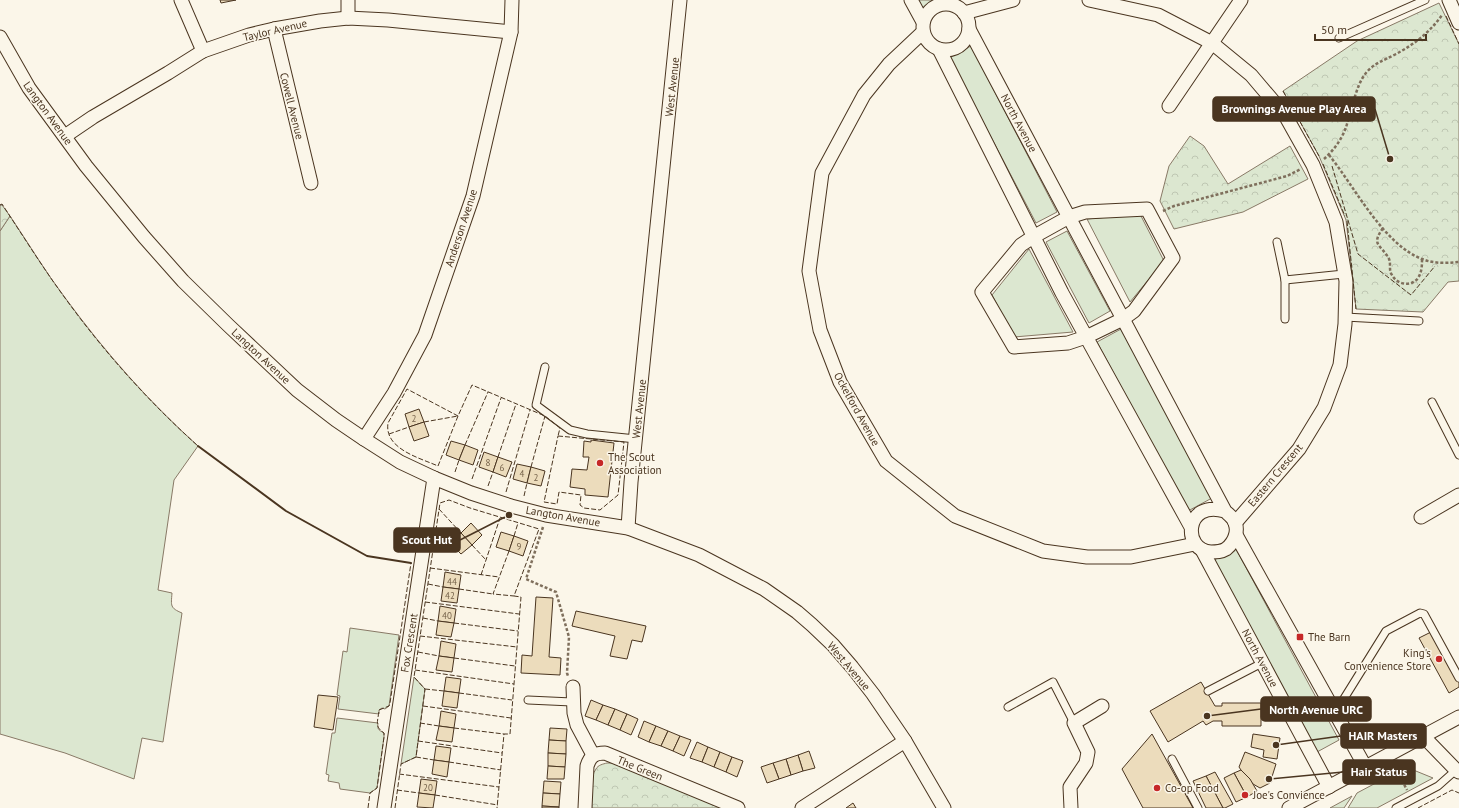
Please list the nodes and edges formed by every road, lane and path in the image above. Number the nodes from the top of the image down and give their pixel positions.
1 (181, 0) edge
2 (348, 0) edge
3 (512, 0) edge
4 (680, 0) edge
5 (911, 0) edge
6 (1013, 0) edge
7 (1089, 0) edge
8 (1241, 0) edge
9 (1425, 0) edge
10 (1450, 1) edge
11 (957, 6) edge
12 (348, 18) junction
13 (1459, 23) edge
14 (923, 27) junction
15 (274, 29) junction
16 (969, 29) junction
17 (511, 32) junction
18 (0, 37) edge
19 (1339, 38) dead end
20 (1212, 43) junction
21 (939, 49) junction
22 (203, 51) junction
23 (1169, 106) dead end
24 (65, 136) junction
25 (1329, 155) junction
26 (1313, 165) junction
27 (311, 183) dead end
28 (1069, 217) junction
29 (1152, 218) junction
30 (1383, 228) junction
31 (1033, 236) junction
32 (1277, 242) dead end
33 (1422, 259) junction
34 (1459, 262) edge
35 (1344, 274) junction
36 (1285, 280) junction
37 (1345, 317) junction
38 (1123, 319) junction
39 (1285, 319) dead end
40 (1419, 321) dead end
41 (1086, 337) junction
42 (545, 367) dead end
43 (1432, 402) dead end
44 (364, 439) junction
45 (636, 439) junction
46 (1459, 455) edge
47 (434, 478) junction
48 (1459, 495) edge
49 (1224, 511) junction
50 (546, 515) junction
51 (1421, 516) dead end
52 (1191, 527) junction
53 (628, 528) junction
54 (1235, 529) junction
55 (1199, 547) junction
56 (1262, 663) junction
57 (1459, 678) edge
58 (573, 687) joint
59 (1208, 691) dead end
60 (528, 700) dead end
61 (572, 702) junction
62 (1102, 706) dead end
63 (1008, 707) dead end
64 (1335, 713) junction
65 (1459, 717) edge
66 (1074, 723) junction
67 (1424, 737) junction
68 (905, 741) junction
69 (593, 755) junction
70 (1389, 756) junction
71 (1172, 759) dead end
72 (1366, 768) junction
73 (1457, 771) edge
74 (1330, 787) junction
75 (1412, 800) junction
76 (384, 808) edge
77 (585, 808) edge
78 (738, 808) edge
79 (802, 808) edge
80 (944, 808) edge
81 (1071, 808) edge
82 (1198, 808) edge
83 (1289, 808) edge
84 (1396, 808) edge

1 - 22 street
2 - 12 street
3 - 17 street, Anderson Avenue
4 - 45 street, West Avenue
5 - 14 street, North Avenue
6 - 11 street
7 - 20 street, Eastern Crescent
8 - 20 street
9 - 19 lane
10 - 13 street
10 - 25 path
11 - 14 street
11 - 16 street, North Avenue
12 - 15 street, Taylor Avenue
12 - 17 street, Taylor Avenue
14 - 21 street, North Avenue
14 - 55 street, Ockelford Avenue
15 - 22 street, Taylor Avenue
15 - 27 street, Cowell Avenue
16 - 21 street
16 - 28 street, North Avenue
17 - 44 street, Anderson Avenue
18 - 24 street, Langton Avenue
20 - 23 street
20 - 26 street, Eastern Crescent
21 - 31 street, North Avenue
22 - 24 street, Taylor Avenue
24 - 44 street, Langton Avenue
25 - 26 path
25 - 30 path
26 - 29 path
26 - 35 street, Eastern Crescent
28 - 29 street
28 - 31 street
28 - 38 street, North Avenue
29 - 38 street
30 - 33 path
30 - 33 path
31 - 41 street, North Avenue
31 - 41 street
32 - 36 lane
33 - 34 path
35 - 36 lane
35 - 37 street, Eastern Crescent
36 - 39 lane
37 - 40 lane
37 - 54 street, Eastern Crescent
38 - 41 street
38 - 49 street, North Avenue
41 - 52 street, North Avenue
42 - 45 lane
43 - 46 lane
44 - 47 street, Langton Avenue
45 - 53 street, West Avenue
47 - 50 street, Langton Avenue
47 - 76 street, Fox Crescent
48 - 51 street
49 - 52 street
49 - 54 street, North Avenue
50 - 53 street, Langton Avenue
50 - 58 path
52 - 55 street, North Avenue
53 - 68 street, West Avenue
54 - 55 street
54 - 64 street, North Avenue
55 - 56 street, North Avenue
56 - 59 lane
56 - 74 street, North Avenue
57 - 64 lane
58 - 61 street
60 - 61 lane
61 - 69 street
62 - 66 street
63 - 66 lane
64 - 72 street, North Avenue
65 - 67 street
66 - 81 street
67 - 70 street
67 - 73 street
68 - 79 street
68 - 80 street, West Avenue
69 - 77 street
69 - 78 street, The Green
70 - 72 street
70 - 75 path
71 - 82 lane
72 - 74 street
73 - 75 lane
74 - 83 street
75 - 84 lane

